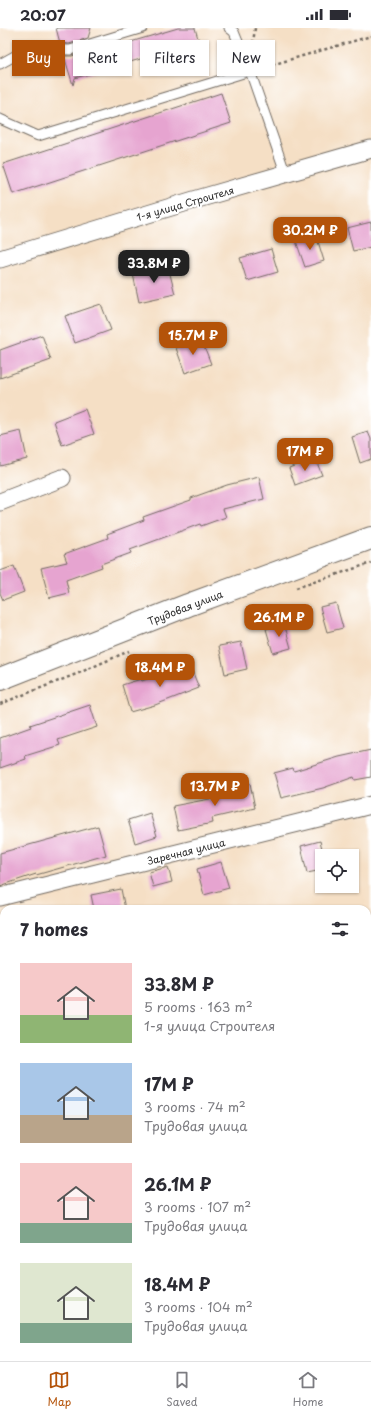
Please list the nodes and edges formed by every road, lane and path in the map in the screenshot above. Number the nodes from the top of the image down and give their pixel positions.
1 (143, 28) edge
2 (229, 28) edge
3 (123, 31) edge
4 (371, 36) edge
5 (237, 40) edge
6 (0, 64) edge
7 (275, 64) edge
8 (234, 76) edge
9 (252, 76) edge
10 (0, 118) edge
11 (371, 149) edge
12 (286, 174) junction
13 (0, 259) edge
14 (62, 478) dead end
15 (0, 502) edge
16 (371, 538) edge
17 (371, 563) edge
18 (291, 589) dead end
19 (134, 648) dead end
20 (0, 679) edge
21 (0, 704) edge
22 (371, 805) edge
23 (0, 897) edge

1 - 3 lane
2 - 5 lane
3 - 6 lane
4 - 7 path
8 - 10 lane
9 - 12 lane
11 - 12 street, 1-я улица Строителя
12 - 13 street, 1-я улица Строителя
14 - 15 street
16 - 20 street, Трудовая улица
17 - 18 path
19 - 21 path
22 - 23 street, Заречная улица

